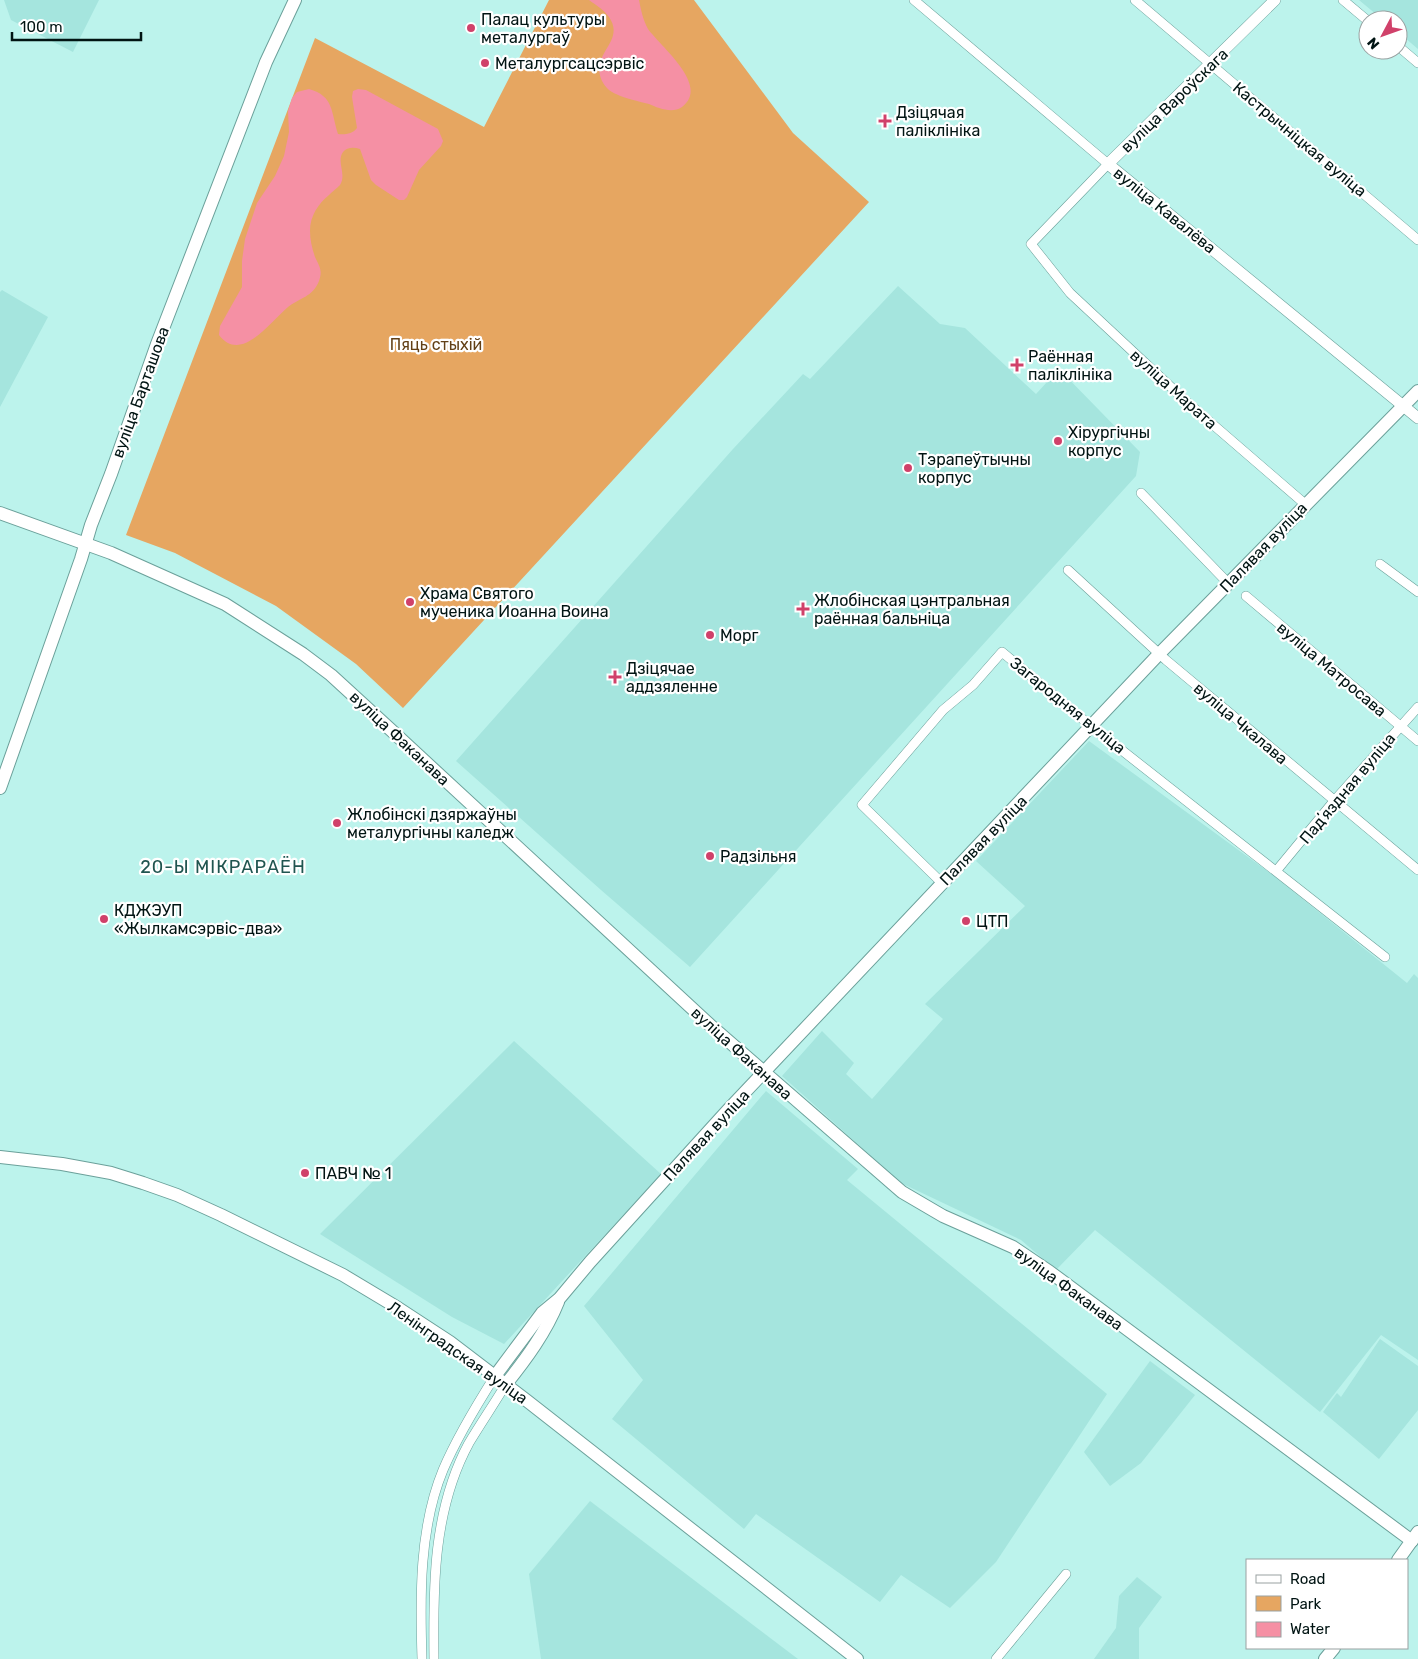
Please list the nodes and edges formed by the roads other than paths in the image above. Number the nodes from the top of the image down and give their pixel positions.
1 (295, 0) edge
2 (914, 0) edge
3 (1135, 0) edge
4 (1275, 0) edge
5 (1342, 0) edge
6 (1358, 13) edge
7 (1408, 54) edge
8 (1418, 63) edge
9 (1212, 64) junction
10 (1108, 164) junction
11 (1418, 240) edge
12 (1031, 244) joint
13 (1418, 391) edge
14 (1403, 406) junction
15 (1418, 418) edge
16 (1141, 494) dead end
17 (1305, 504) junction
18 (0, 513) edge
19 (85, 544) junction
20 (1380, 564) dead end
21 (1068, 570) dead end
22 (1228, 583) junction
23 (1418, 592) edge
24 (1246, 596) dead end
25 (1159, 654) junction
26 (1418, 707) edge
27 (1091, 726) junction
28 (1400, 726) junction
29 (1418, 741) edge
30 (0, 788) edge
31 (1334, 801) junction
32 (1277, 870) junction
33 (1418, 870) edge
34 (942, 883) junction
35 (1385, 957) dead end
36 (764, 1073) junction
37 (0, 1157) edge
38 (559, 1299) junction
39 (495, 1376) junction
40 (506, 1384) junction
41 (1416, 1539) edge
42 (1399, 1559) edge
43 (1066, 1574) dead end
44 (422, 1659) edge
45 (434, 1659) edge
46 (857, 1659) edge
47 (996, 1659) edge

1 - 19 main road, вуліца Барташова
2 - 10 street, вуліца Кавалёва
3 - 9 street, Кастрычніцкая вуліца
4 - 9 street, вуліца Вароўскага
5 - 6 street
7 - 8 street
9 - 10 street, вуліца Вароўскага
9 - 11 street, Кастрычніцкая вуліца
10 - 12 street, вуліца Вароўскага
10 - 14 street, вуліца Кавалёва
12 - 17 street, вуліца Марата
13 - 14 main road, Палявая вуліца
14 - 15 street, вуліца Кавалёва
14 - 17 main road, Палявая вуліца
16 - 22 street
17 - 22 main road, Палявая вуліца
18 - 19 main road, вуліца Факанава
19 - 30 main road, вуліца Барташова
19 - 36 main road, вуліца Факанава
20 - 23 street
21 - 25 street, вуліца Чкалава
22 - 25 main road, Палявая вуліца
24 - 28 street, вуліца Матросава
25 - 27 main road, Палявая вуліца
25 - 31 street, вуліца Чкалава
26 - 28 street, Падʼяздная вуліца
27 - 32 street, Загародняя вуліца
27 - 34 main road, Палявая вуліца
27 - 34 street, Загародняя вуліца
28 - 29 street, вуліца Матросава
28 - 31 street, Падʼяздная вуліца
31 - 32 street, Падʼяздная вуліца
31 - 33 street, вуліца Чкалава
32 - 35 street, Загародняя вуліца
34 - 36 main road, Палявая вуліца
36 - 38 main road, Палявая вуліца
36 - 41 main road, вуліца Факанава
37 - 39 main road, Ленінградская вуліца
38 - 39 main road, Палявая вуліца
38 - 40 main road, Палявая вуліца
39 - 40 main road, Ленінградская вуліца
39 - 44 street
40 - 45 street
40 - 46 main road, Ленінградская вуліца
41 - 42 main road
43 - 47 street

